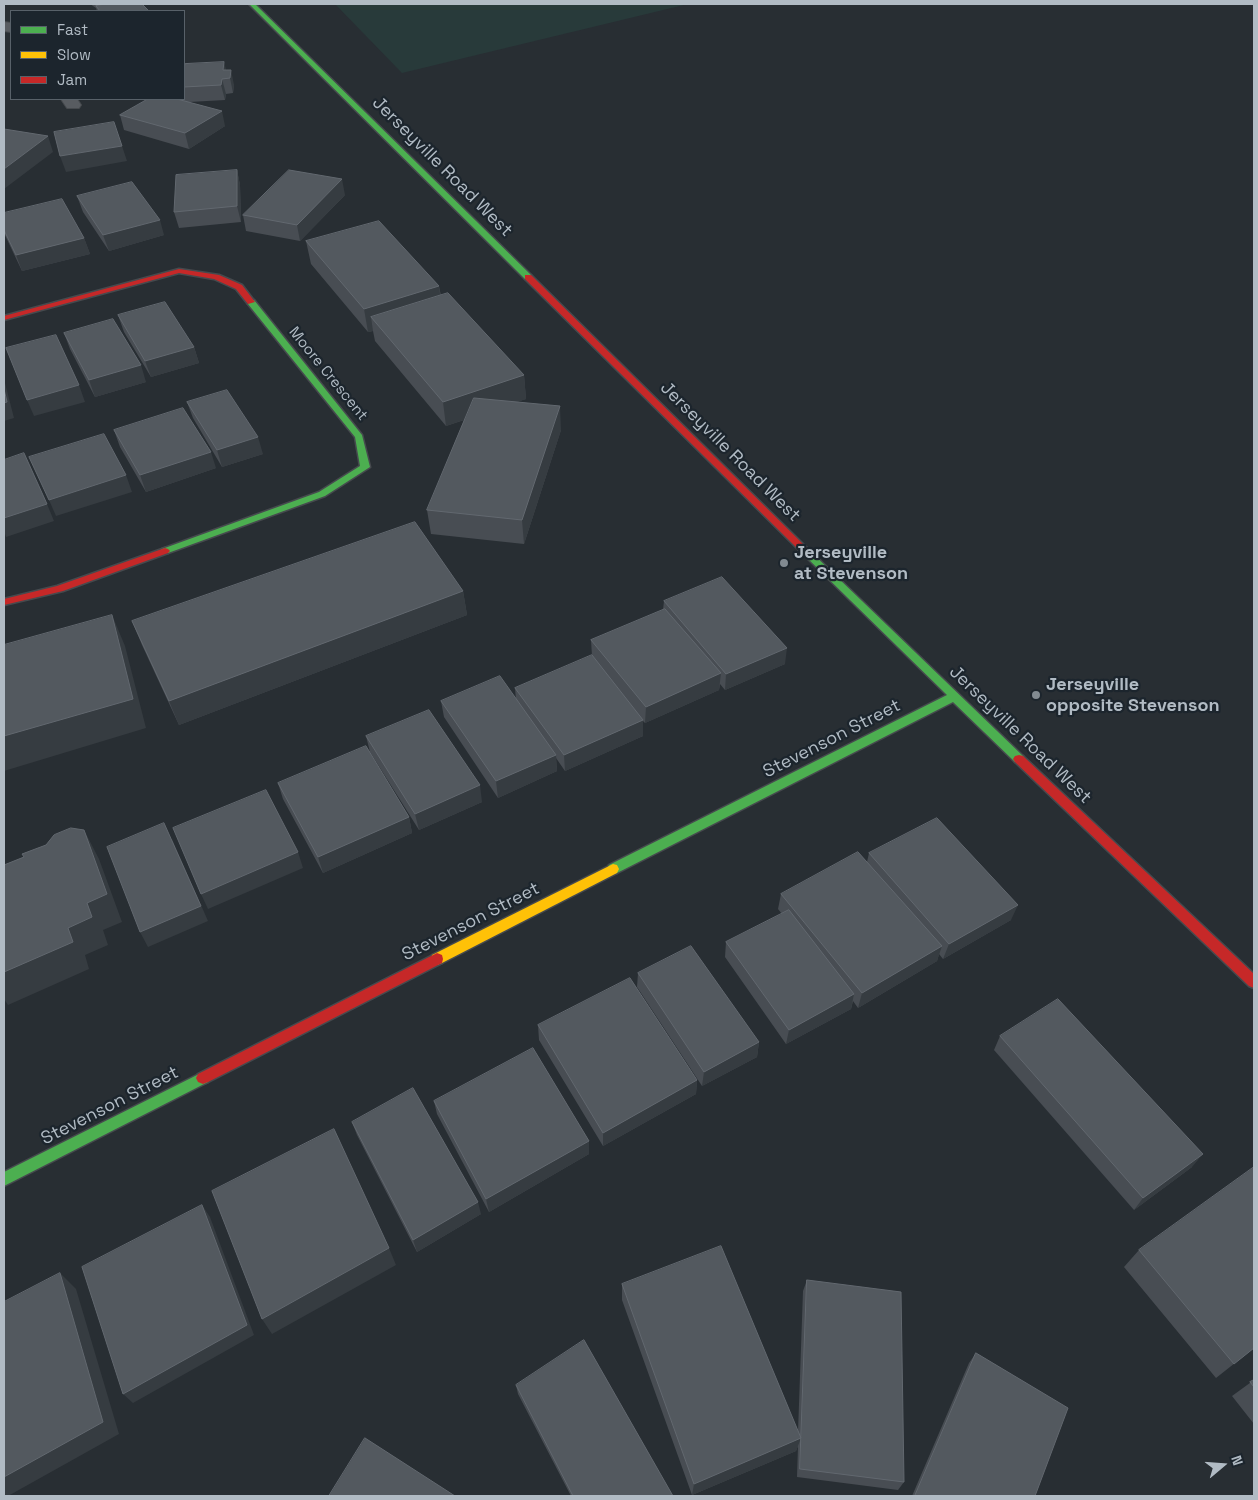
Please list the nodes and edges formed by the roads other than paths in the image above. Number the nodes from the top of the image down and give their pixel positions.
1 (252, 4) edge
2 (4, 318) edge
3 (4, 602) edge
4 (953, 697) junction
5 (1254, 982) edge
6 (4, 1179) edge

1 - 4 main road, Jerseyville Road West
2 - 3 main road, Moore Crescent
4 - 5 main road, Jerseyville Road West
4 - 6 main road, Stevenson Street

